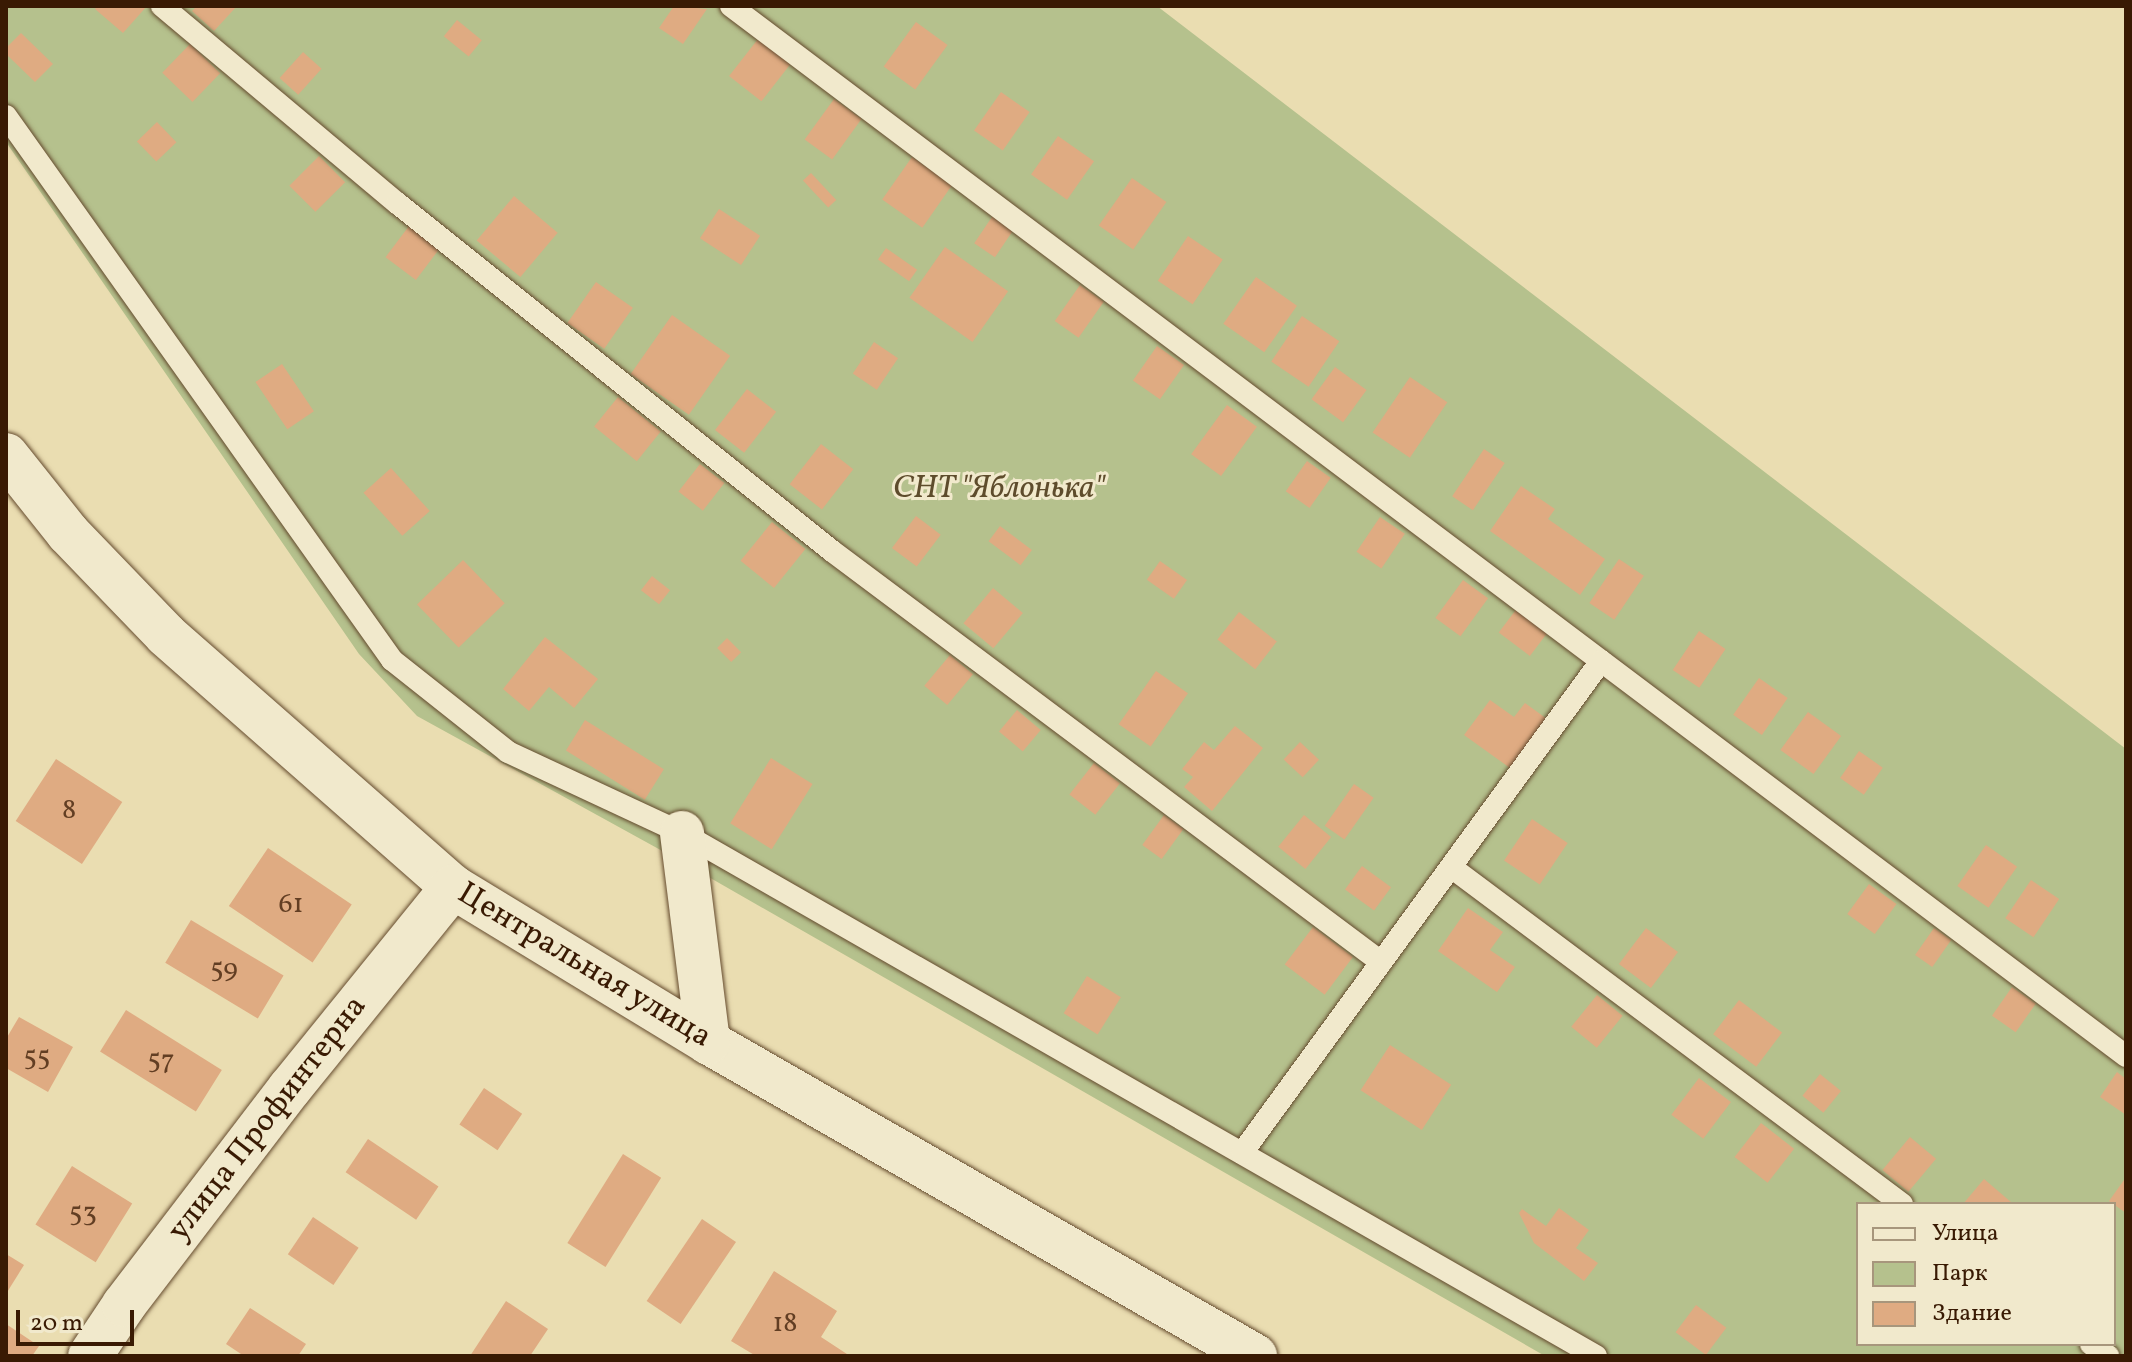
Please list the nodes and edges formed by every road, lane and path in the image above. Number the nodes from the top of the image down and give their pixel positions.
1 (162, 6) edge
2 (731, 6) edge
3 (6, 116) edge
4 (6, 455) edge
5 (1601, 661) junction
6 (682, 833) junction
7 (1451, 867) junction
8 (453, 887) junction
9 (1381, 962) junction
10 (708, 1042) junction
11 (2126, 1056) edge
12 (1242, 1153) junction
13 (1899, 1202) edge
14 (90, 1356) edge
15 (1255, 1356) edge
16 (1596, 1356) edge

1 - 9 lane
2 - 5 lane
3 - 6 lane
4 - 8 street, Центральная улица
5 - 7 lane
5 - 11 lane
6 - 10 street
6 - 12 lane
7 - 9 lane
7 - 13 lane
8 - 10 street, Центральная улица
8 - 14 street, улица Профинтерна
9 - 12 lane
10 - 15 street, Центральная улица
12 - 16 lane

